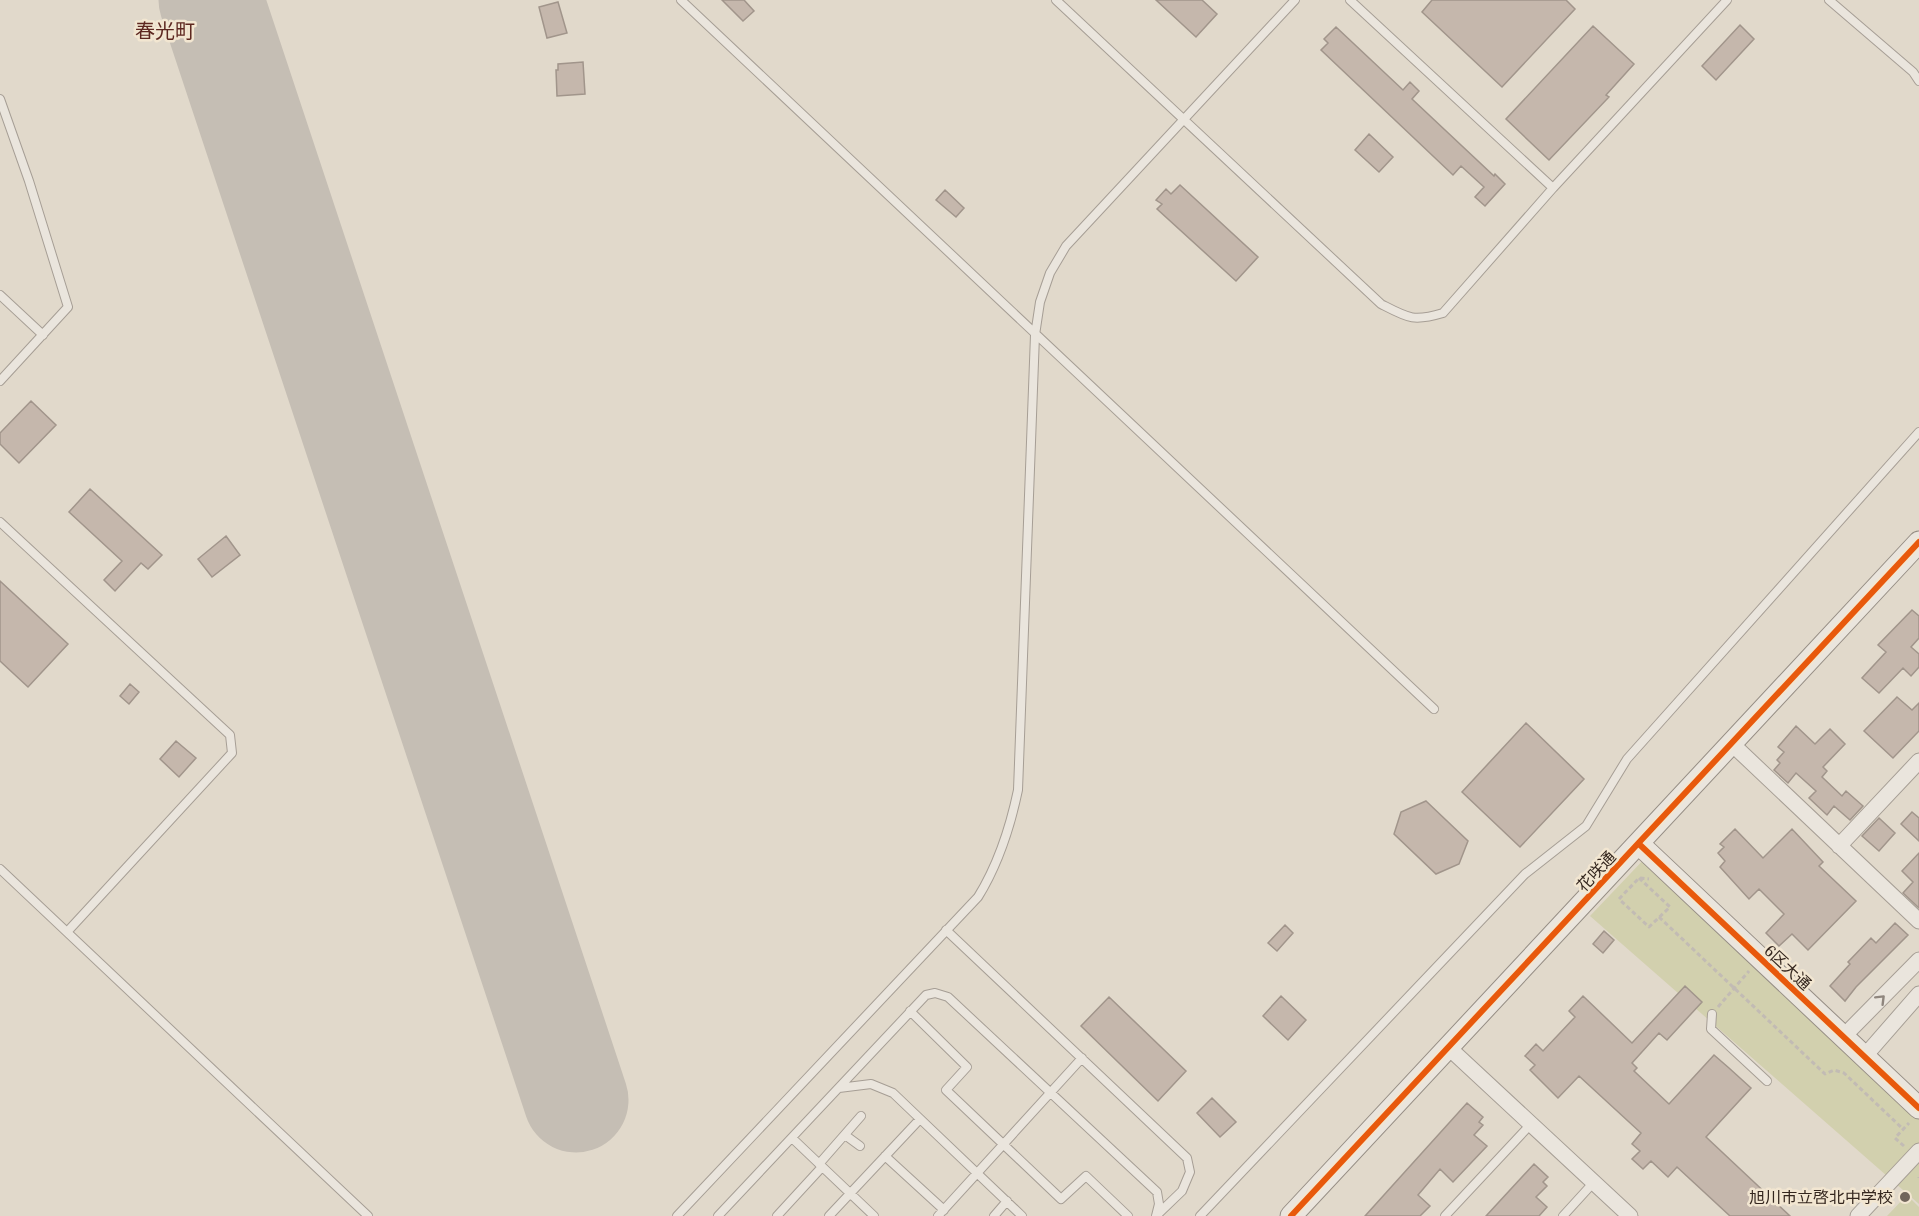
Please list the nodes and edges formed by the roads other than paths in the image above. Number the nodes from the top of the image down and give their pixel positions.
1 (681, 0) edge
2 (1056, 0) edge
3 (1295, 0) edge
4 (1350, 0) edge
5 (1727, 0) edge
6 (1829, 0) edge
7 (1919, 81) edge
8 (0, 99) edge
9 (1184, 120) junction
10 (1553, 188) junction
11 (0, 295) edge
12 (43, 335) junction
13 (1035, 335) junction
14 (0, 381) edge
15 (1919, 432) edge
16 (0, 522) edge
17 (1919, 542) edge
18 (1434, 709) dead end
19 (1731, 743) junction
20 (1919, 761) edge
21 (1639, 844) junction
22 (1839, 846) junction
23 (0, 869) edge
24 (1919, 921) edge
25 (946, 930) junction
26 (67, 932) junction
27 (1919, 960) edge
28 (1919, 994) edge
29 (910, 1011) junction
30 (1712, 1014) road end
31 (1844, 1037) junction
32 (1448, 1047) junction
33 (1864, 1057) junction
34 (1082, 1058) junction
35 (1767, 1081) dead end
36 (838, 1088) junction
37 (1052, 1094) junction
38 (1917, 1113) edge
39 (861, 1116) dead end
40 (920, 1119) junction
41 (1530, 1124) junction
42 (845, 1135) junction
43 (792, 1138) junction
44 (1004, 1145) junction
45 (860, 1146) dead end
46 (1914, 1151) edge
47 (885, 1156) junction
48 (820, 1165) junction
49 (978, 1174) junction
50 (1594, 1182) junction
51 (850, 1193) junction
52 (1007, 1202) junction
53 (941, 1213) edge
54 (368, 1216) edge
55 (677, 1216) edge
56 (718, 1216) edge
57 (777, 1216) edge
58 (829, 1216) edge
59 (874, 1216) edge
60 (994, 1216) edge
61 (1022, 1216) edge
62 (1128, 1216) edge
63 (1156, 1216) edge
64 (1200, 1216) edge
65 (1291, 1216) edge
66 (1445, 1216) edge
67 (1563, 1216) edge
68 (1630, 1216) edge
69 (1858, 1216) edge

1 - 13 lane
2 - 9 lane
3 - 9 lane
4 - 10 lane
5 - 10 lane
6 - 7 lane
8 - 12 lane
9 - 10 lane
9 - 13 lane
11 - 12 lane
12 - 14 lane
13 - 18 lane
13 - 25 lane
15 - 64 lane
16 - 26 lane
17 - 19 street, 花咲通
19 - 21 street, 花咲通
19 - 22 street
20 - 22 street
21 - 31 street, 6区大通
21 - 32 street, 花咲通
22 - 24 street
23 - 26 lane
25 - 34 lane
25 - 55 lane
26 - 54 lane
31 -> 27 street
28 - 33 street
29 - 36 lane
29 - 37 lane
29 - 44 lane
30 - 35 lane
31 - 33 street, 6区大通
32 - 41 street
32 - 65 street, 花咲通
33 - 38 street, 6区大通
34 - 37 lane
34 - 63 lane
36 - 40 lane
36 - 43 lane
37 - 44 lane
37 - 63 lane
39 - 42 lane
40 - 47 lane
40 - 49 lane
41 - 50 street
41 - 66 lane
42 - 45 lane
42 - 48 lane
43 - 48 lane
43 - 56 lane
44 - 49 lane
44 - 62 lane
46 - 69 street
47 - 51 lane
47 - 53 lane
48 - 51 lane
48 - 57 lane
49 - 52 lane
49 - 53 lane
50 - 67 lane
50 - 68 street
51 - 58 lane
51 - 59 lane
52 - 60 lane
52 - 61 lane

